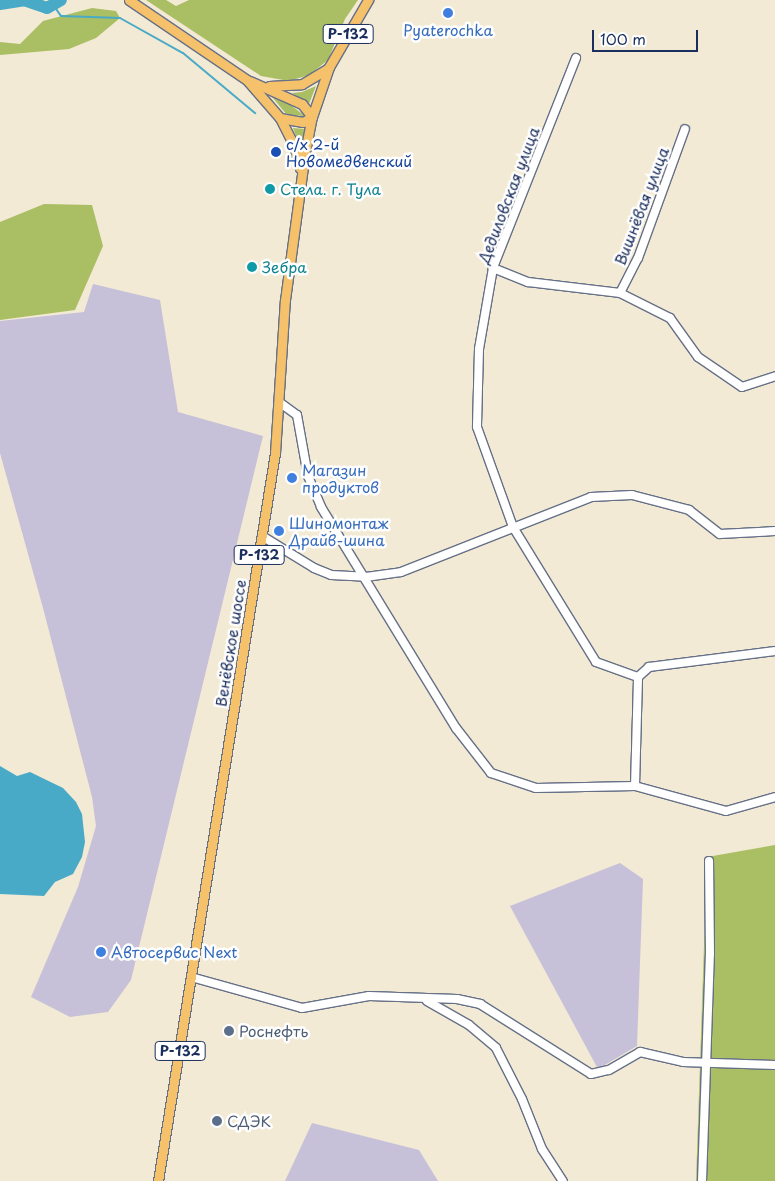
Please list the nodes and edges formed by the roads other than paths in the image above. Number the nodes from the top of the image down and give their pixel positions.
1 (129, 0) edge
2 (368, 0) edge
3 (576, 58) dead end
4 (329, 67) junction
5 (247, 80) junction
6 (262, 85) junction
7 (312, 117) junction
8 (280, 118) junction
9 (685, 129) dead end
10 (301, 188) junction
11 (493, 268) junction
12 (620, 293) junction
13 (775, 376) edge
14 (279, 402) junction
15 (513, 527) junction
16 (775, 531) edge
17 (262, 536) junction
18 (366, 577) junction
19 (775, 652) edge
20 (638, 678) junction
21 (635, 786) junction
22 (775, 797) edge
23 (709, 861) dead end
24 (190, 977) junction
25 (423, 999) junction
26 (706, 1063) junction
27 (775, 1065) edge
28 (158, 1181) edge
29 (563, 1181) edge
30 (702, 1181) edge

1 - 5 main road
2 - 4 main road, Венёвское шоссе / Р-132
3 - 11 street, Дедиловская улица
4 - 6 main road
4 - 7 main road, Венёвское шоссе / Р-132
5 - 6 main road
5 - 8 main road
6 - 7 main road
7 - 8 main road
7 - 10 main road, Венёвское шоссе / Р-132
8 - 10 main road
9 - 12 street, Вишнёвая улица
10 - 14 main road, Венёвское шоссе / Р-132
11 - 12 street
11 - 15 street, Дедиловская улица
12 - 13 street
14 - 17 main road, Венёвское шоссе / Р-132
14 - 18 street
15 - 16 street
15 - 18 street
15 - 20 street, Дедиловская улица
17 - 18 street
17 - 24 main road, Венёвское шоссе / Р-132
18 - 21 street
19 - 20 street
20 - 21 street
21 - 22 street
23 - 26 street
24 - 25 street
24 - 28 main road, Венёвское шоссе / Р-132
25 - 26 street
25 - 29 street
26 - 27 street
26 - 30 street

